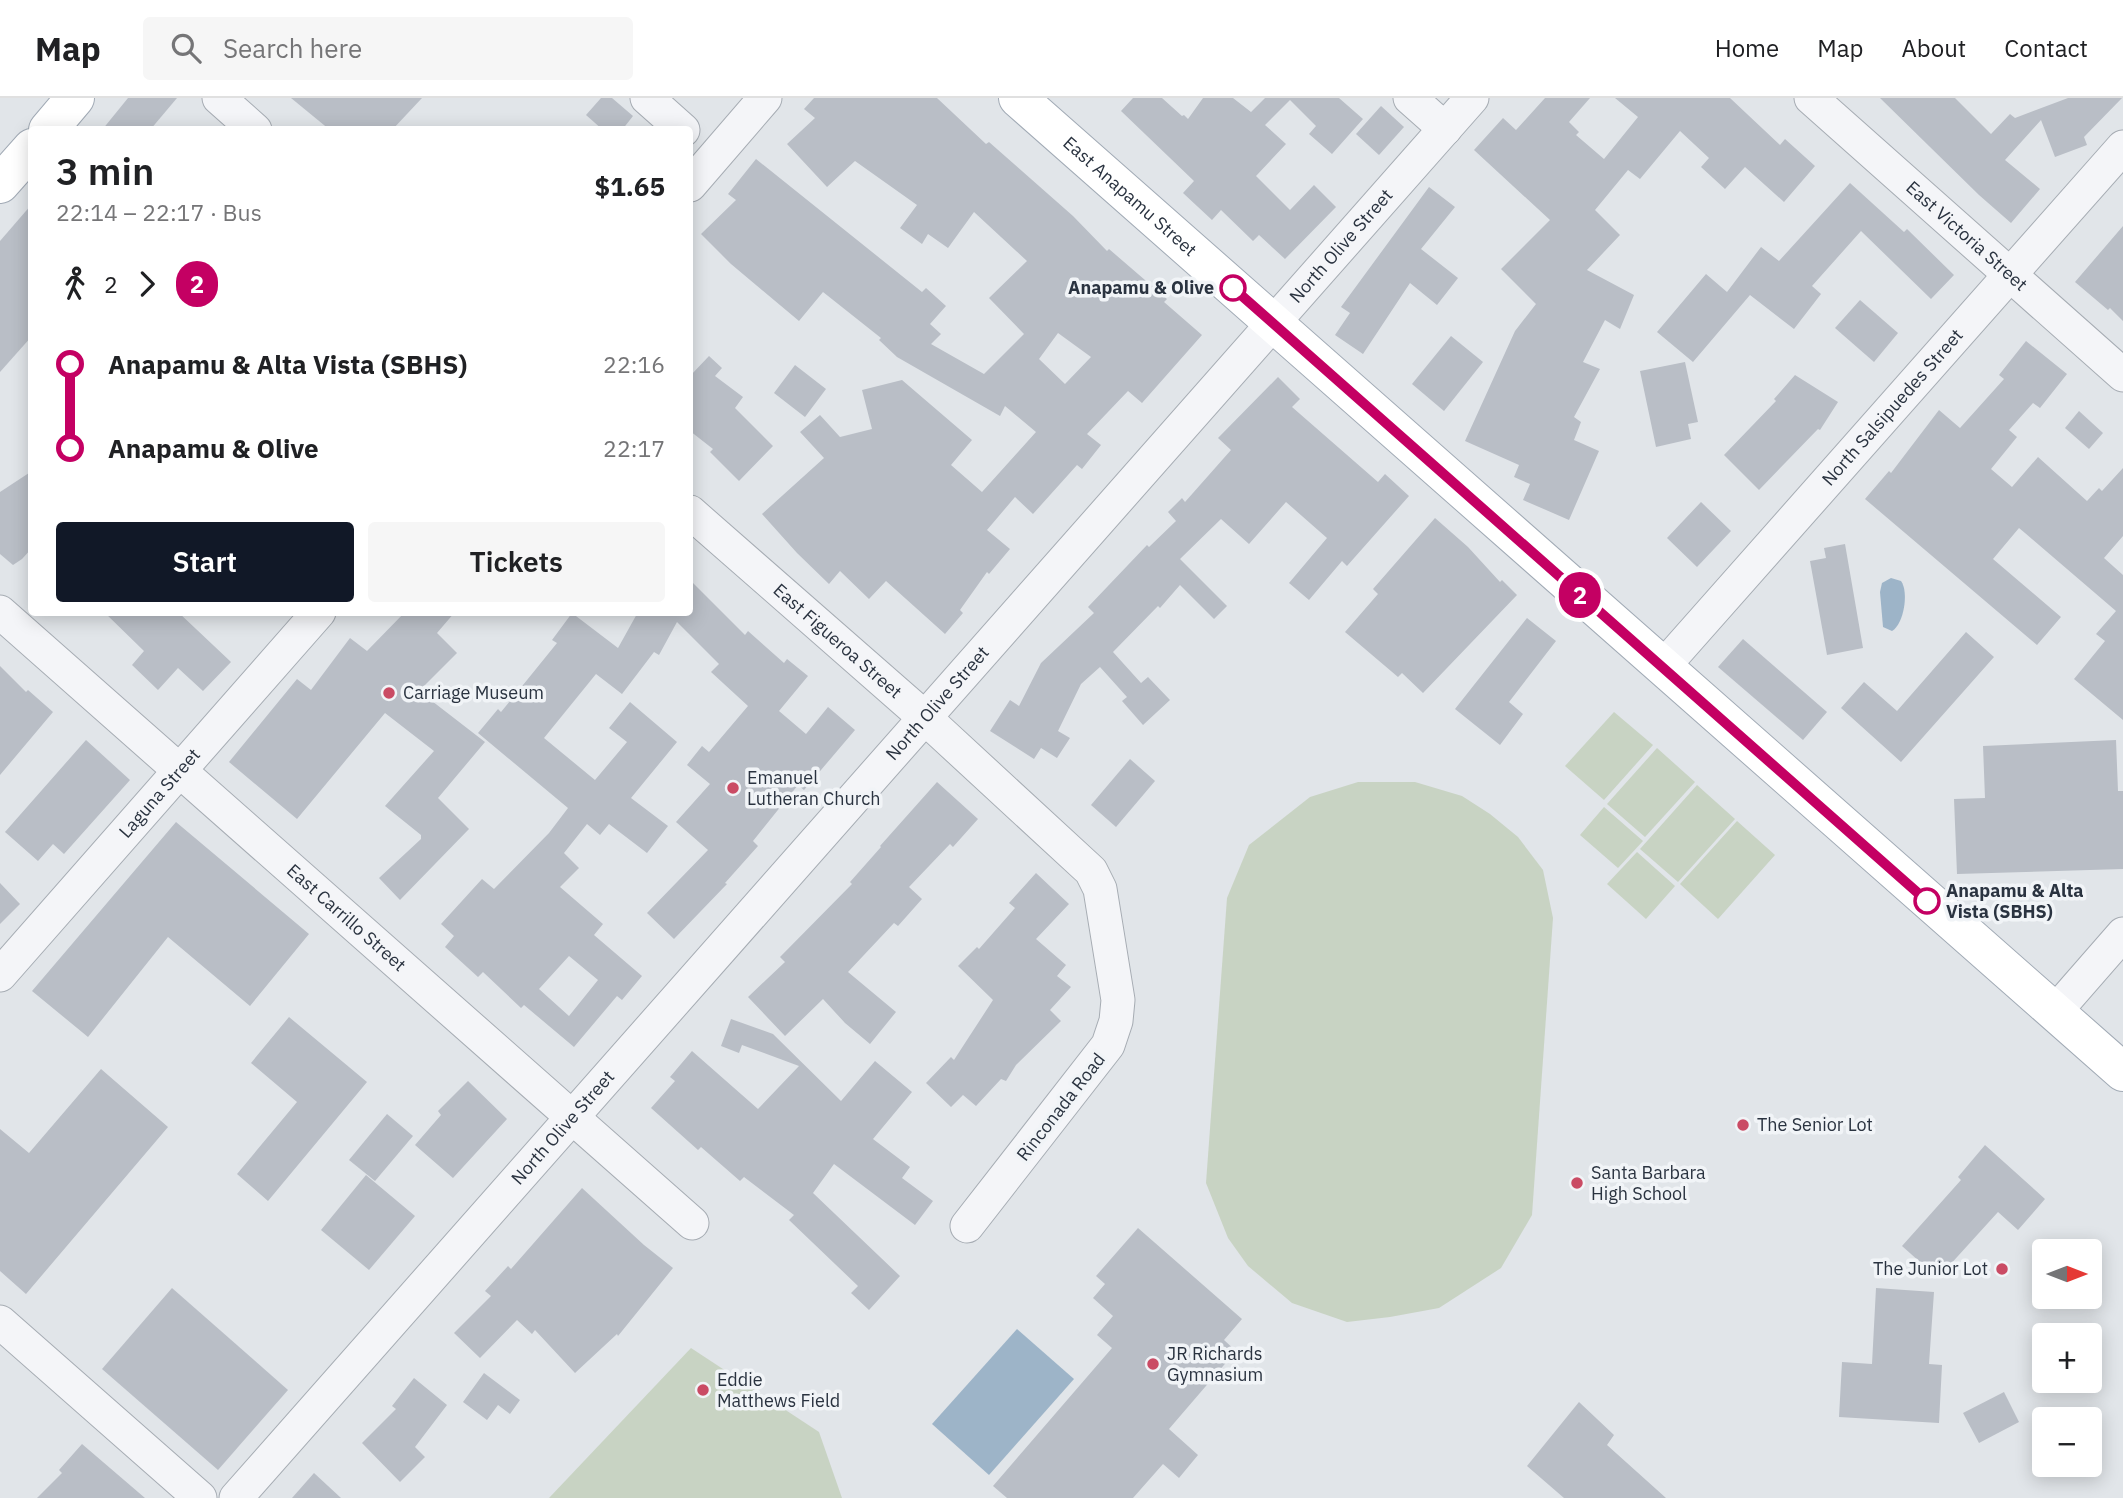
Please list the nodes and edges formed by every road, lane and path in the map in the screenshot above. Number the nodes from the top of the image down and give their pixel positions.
1 (75, 98) edge
2 (219, 98) edge
3 (648, 98) edge
4 (765, 98) edge
5 (1018, 98) edge
6 (1410, 98) edge
7 (1472, 98) edge
8 (1820, 101) edge
9 (51, 126) edge
10 (250, 126) edge
11 (679, 126) edge
12 (1445, 129) junction
13 (693, 138) edge
14 (2123, 147) edge
15 (28, 152) edge
16 (715, 157) junction
17 (693, 182) edge
18 (0, 184) edge
19 (2008, 275) junction
20 (1273, 324) junction
21 (2123, 375) edge
22 (693, 515) edge
23 (0, 612) edge
24 (316, 616) edge
25 (1662, 668) junction
26 (924, 717) junction
27 (180, 771) junction
28 (1100, 890) joint
29 (2123, 934) edge
30 (0, 975) edge
31 (2054, 1013) junction
32 (2123, 1072) edge
33 (573, 1115) junction
34 (692, 1223) dead end
35 (967, 1226) dead end
36 (5, 1337) edge
37 (200, 1498) edge
38 (236, 1498) edge

1 - 9 main road
2 - 10 street
3 - 11 street
4 - 16 street
5 - 20 main road, East Anapamu Street
6 - 12 street
7 - 12 street, North Olive Street
8 - 19 street, East Victoria Street
12 - 20 street, North Olive Street
13 - 16 street
14 - 19 street, North Salsipuedes Street
15 - 18 main road
16 - 17 street
19 - 21 street, East Victoria Street
19 - 25 street, North Salsipuedes Street
20 - 25 main road, East Anapamu Street
20 - 26 street, North Olive Street
22 - 26 street, East Figueroa Street
23 - 27 street, East Carrillo Street
24 - 27 street, Laguna Street
25 - 31 main road, East Anapamu Street
26 - 28 street, East Figueroa Street
26 - 33 street, North Olive Street
27 - 30 street, Laguna Street
27 - 33 street, East Carrillo Street
28 - 35 street, Rinconada Road
29 - 31 street
31 - 32 main road, East Anapamu Street
33 - 34 street, East Carrillo Street
33 - 38 street, North Olive Street
36 - 37 street

